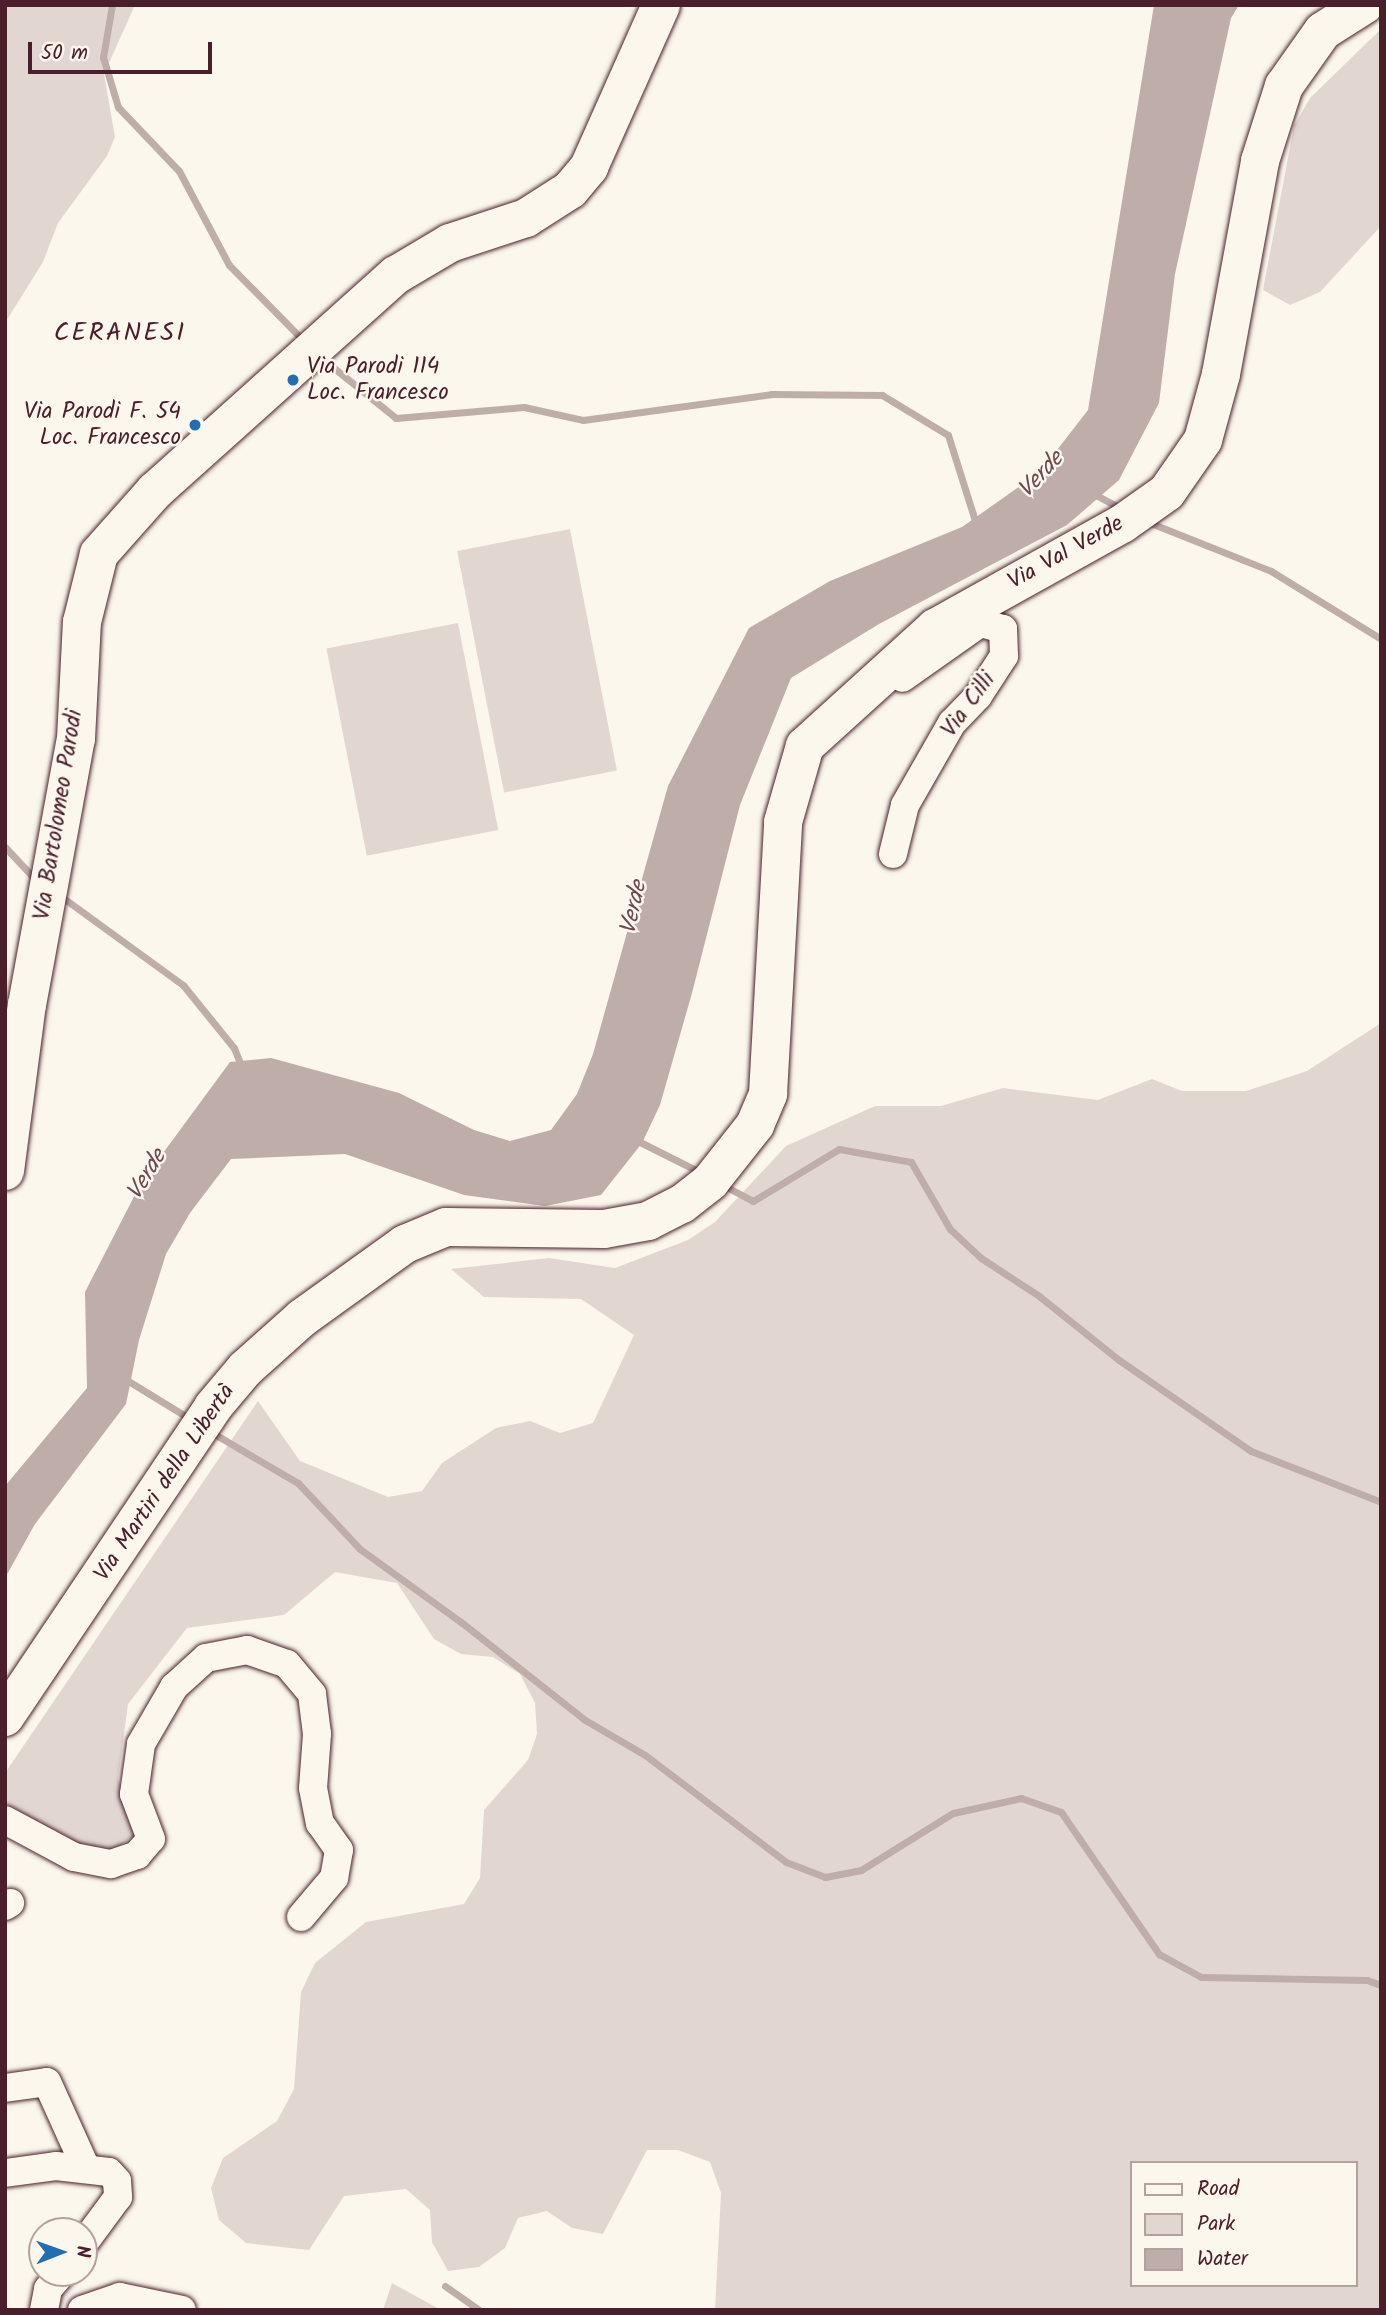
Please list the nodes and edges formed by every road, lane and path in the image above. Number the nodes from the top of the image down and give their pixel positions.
1 (661, 5) edge
2 (1364, 5) edge
3 (829, 725) junction
4 (893, 854) dead end
5 (771, 1077) joint
6 (5, 1171) edge
7 (5, 1717) edge
8 (5, 1820) edge
9 (301, 1917) dead end
10 (5, 2088) edge
11 (85, 2166) junction
12 (5, 2174) edge
13 (98, 2224) edge
14 (50, 2287) edge
15 (44, 2310) edge
16 (82, 2310) edge
17 (182, 2310) edge

1 - 6 main road, Via Bartolomeo Parodi
2 - 3 main road, Via Val Verde
3 - 4 street, Via Cilli
3 - 5 main road, Via Val Verde
5 - 7 main road, Via Martiri della Libertà
8 - 9 street
10 - 11 street
11 - 12 street
11 - 13 street
14 - 15 street
16 - 17 street

